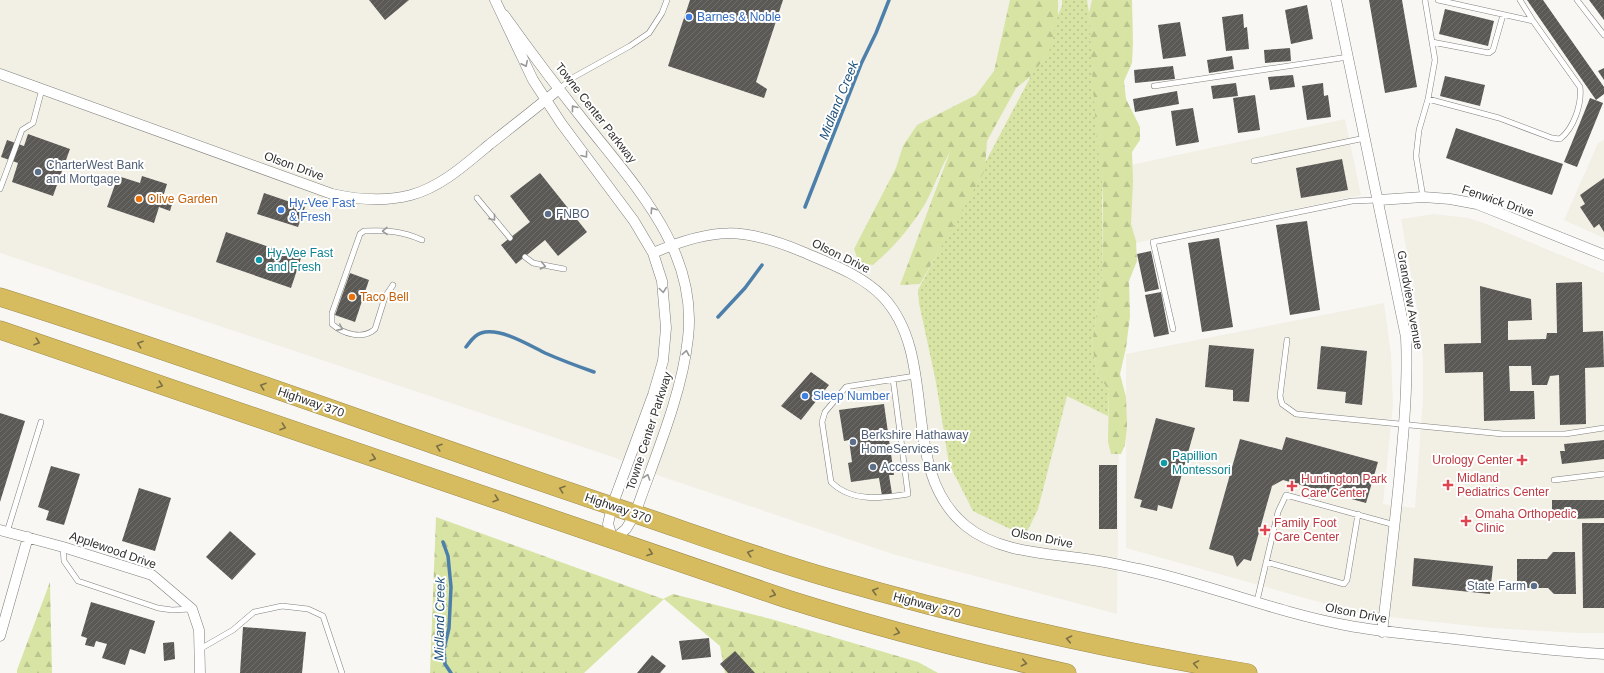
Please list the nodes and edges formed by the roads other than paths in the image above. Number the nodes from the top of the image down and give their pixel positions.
1 (496, 0) edge
2 (667, 0) edge
3 (1336, 0) edge
4 (1425, 0) edge
5 (1438, 0) edge
6 (1520, 0) edge
7 (1577, 0) edge
8 (504, 16) junction
9 (1503, 16) junction
10 (1533, 21) junction
11 (1604, 35) edge
12 (1432, 42) junction
13 (1348, 57) junction
14 (0, 74) edge
15 (1154, 86) dead end
16 (559, 89) junction
17 (42, 90) junction
18 (1428, 99) junction
19 (545, 100) junction
20 (1366, 138) junction
21 (1254, 161) dead end
22 (0, 189) edge
23 (1423, 197) junction
24 (477, 198) dead end
25 (1379, 200) junction
26 (510, 238) dead end
27 (422, 240) dead end
28 (673, 244) junction
29 (653, 252) junction
30 (1604, 255) edge
31 (525, 257) dead end
32 (564, 269) dead end
33 (393, 285) dead end
34 (0, 297) edge
35 (1173, 329) dead end
36 (0, 330) edge
37 (1287, 340) dead end
38 (915, 376) junction
39 (893, 379) junction
40 (42, 422) dead end
41 (1404, 424) junction
42 (1604, 428) edge
43 (1604, 474) edge
44 (1554, 480) dead end
45 (612, 506) junction
46 (635, 514) junction
47 (1358, 514) junction
48 (1395, 525) junction
49 (4, 531) edge
50 (28, 537) junction
51 (613, 540) junction
52 (63, 547) junction
53 (1266, 562) junction
54 (1257, 601) junction
55 (192, 609) junction
56 (1382, 632) junction
57 (0, 636) edge
58 (200, 649) junction
59 (1604, 654) edge
60 (200, 673) edge
61 (342, 673) edge
62 (1067, 673) edge
63 (1248, 673) edge

1 - 8 street, Towne Center Parkway
2 - 16 lane
3 - 13 street, Grandview Avenue
4 - 12 lane
5 - 9 lane
6 - 10 lane
7 - 11 lane
8 - 16 street, Towne Center Parkway
8 -> 19 street, Towne Center Parkway
9 - 10 lane
9 - 12 lane
10 - 18 lane
12 - 18 lane
13 - 15 lane
13 - 20 street, Grandview Avenue
14 - 17 street, Olson Drive
16 - 19 street, Olson Drive
28 -> 16 street, Towne Center Parkway
17 - 19 street, Olson Drive
17 - 22 lane
18 - 23 lane
19 -> 29 street, Towne Center Parkway
20 - 21 lane
20 - 25 street, Grandview Avenue
23 - 25 street, Fenwick Drive
23 - 30 street, Fenwick Drive
24 -> 26 lane
25 - 35 lane
25 - 41 street, Grandview Avenue
27 -> 33 lane
28 - 29 street, Olson Drive
28 - 38 street, Olson Drive
46 -> 28 street, Towne Center Parkway
29 -> 45 street, Towne Center Parkway
31 -> 32 lane
45 -> 34 highway, Highway 370
36 -> 51 highway
37 - 41 lane
38 - 39 lane
38 - 54 street, Olson Drive
39 - 39 lane
40 - 49 lane
41 - 42 lane
41 - 48 street, Grandview Avenue
43 - 44 lane
45 - 46 highway, Highway 370
45 - 51 street, Towne Center Parkway
46 - 51 street, Towne Center Parkway
63 -> 46 highway, Highway 370
47 - 48 lane
47 - 53 lane
47 - 53 lane
48 - 56 street, Grandview Avenue
49 - 50 street, Applewood Drive
50 - 52 street, Applewood Drive
50 - 57 street
51 -> 62 highway
52 - 55 street, Applewood Drive
52 - 55 lane
53 - 54 lane
54 - 56 street, Olson Drive
55 - 58 street
56 - 59 street, Olson Drive
58 - 60 street
58 - 61 lane

